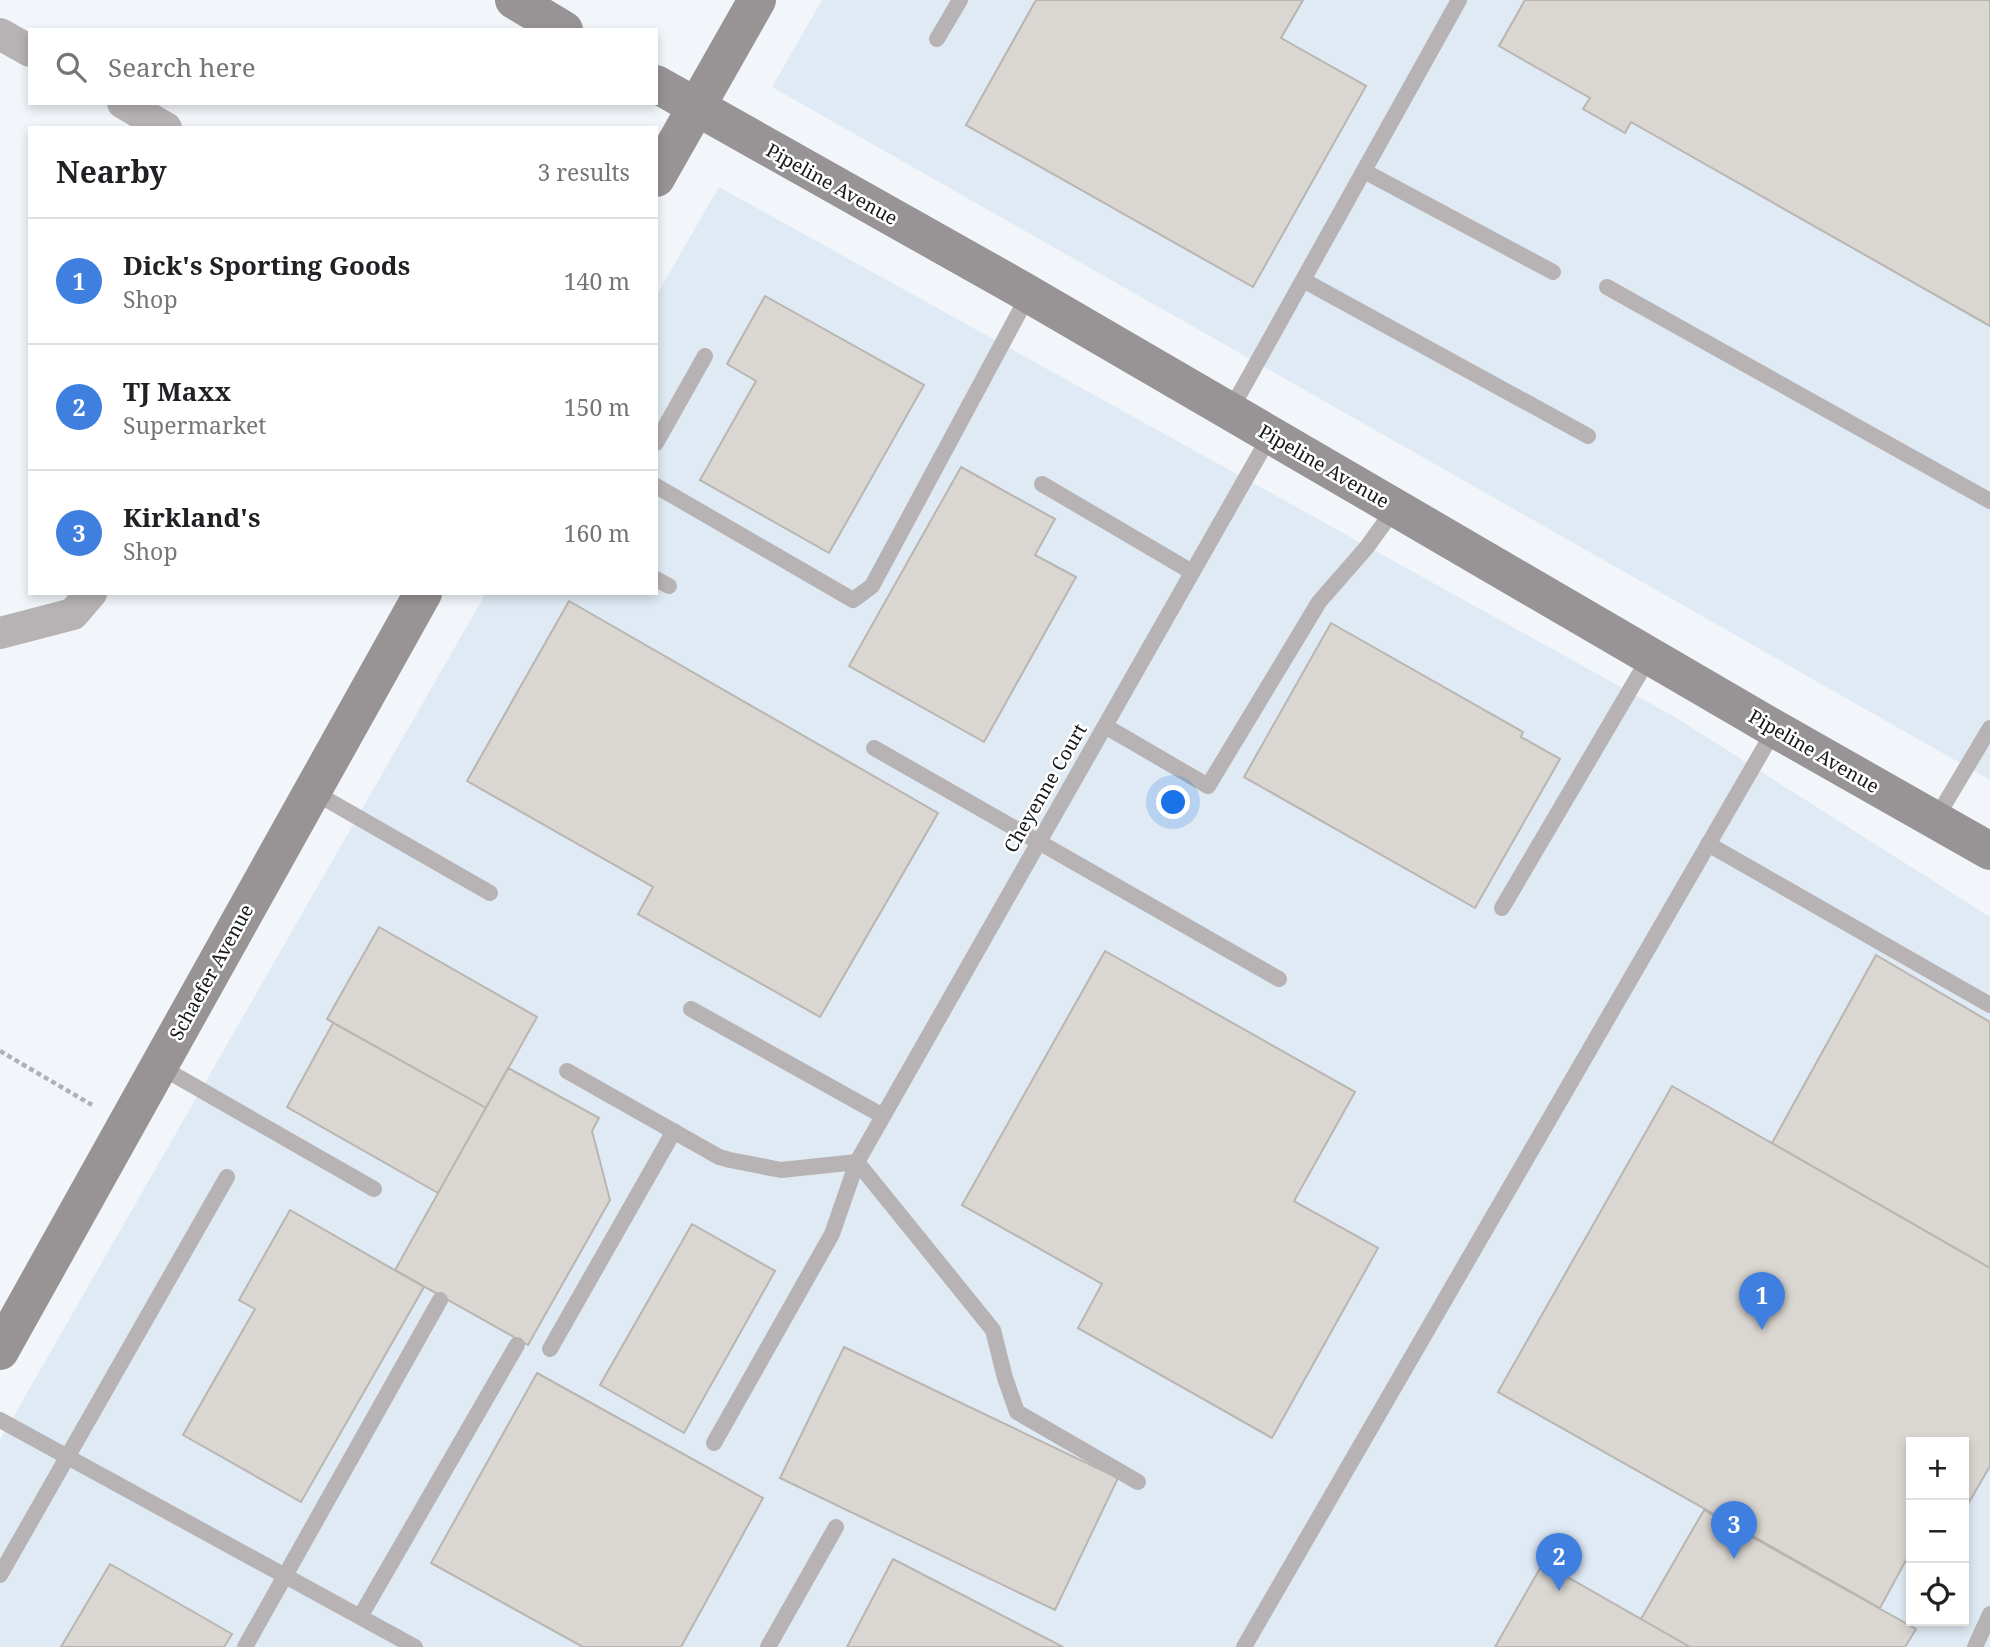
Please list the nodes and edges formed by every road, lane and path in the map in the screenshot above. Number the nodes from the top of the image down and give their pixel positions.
1 (514, 0) edge
2 (757, 0) edge
3 (960, 0) edge
4 (1459, 0) edge
5 (561, 28) edge
6 (0, 34) edge
7 (937, 39) dead end
8 (28, 50) edge
9 (658, 85) edge
10 (126, 105) edge
11 (696, 107) junction
12 (163, 126) edge
13 (1364, 172) junction
14 (658, 174) edge
15 (1553, 272) dead end
16 (1303, 280) junction
17 (1607, 287) dead end
18 (1029, 294) junction
19 (705, 356) dead end
20 (1230, 411) junction
21 (1271, 435) junction
22 (1588, 436) dead end
23 (658, 439) edge
24 (1042, 484) dead end
25 (658, 487) edge
26 (1990, 501) edge
27 (1396, 507) junction
28 (1192, 572) junction
29 (89, 595) edge
30 (422, 595) edge
31 (0, 633) edge
32 (1650, 656) junction
33 (1105, 726) junction
34 (1990, 728) edge
35 (1775, 729) junction
36 (874, 748) dead end
37 (312, 791) junction
38 (1935, 820) junction
39 (1038, 843) junction
40 (1708, 844) junction
41 (1990, 851) edge
42 (491, 893) dead end
43 (1502, 908) dead end
44 (1279, 979) dead end
45 (1990, 1005) edge
46 (691, 1009) dead end
47 (0, 1051) edge
48 (159, 1066) junction
49 (567, 1071) dead end
50 (883, 1116) junction
51 (126, 1125) junction
52 (674, 1131) junction
53 (857, 1162) junction
54 (227, 1177) dead end
55 (374, 1189) dead end
56 (440, 1300) dead end
57 (517, 1345) dead end
58 (550, 1349) dead end
59 (0, 1350) edge
60 (0, 1420) edge
61 (714, 1443) dead end
62 (67, 1457) junction
63 (1138, 1482) dead end
64 (836, 1527) dead end
65 (0, 1575) edge
66 (285, 1576) junction
67 (1990, 1614) edge
68 (360, 1617) junction
69 (245, 1647) edge
70 (415, 1647) edge
71 (768, 1647) edge
72 (1244, 1647) edge
73 (1975, 1647) edge

1 - 5 main road
2 - 11 main road
3 - 7 lane
4 - 13 lane
6 - 8 street
9 - 11 main road, Pipeline Avenue
10 - 12 street
11 - 14 main road
11 - 18 main road, Pipeline Avenue
13 - 15 lane
13 - 16 lane
16 - 20 lane
16 - 22 lane
17 - 26 lane
18 - 20 main road, Pipeline Avenue
18 - 25 lane
19 - 23 lane
20 - 21 main road, Pipeline Avenue
21 - 27 main road, Pipeline Avenue
21 - 28 lane, Cheyenne Court
24 - 28 lane
27 - 32 main road, Pipeline Avenue
27 - 33 lane
28 - 33 lane, Cheyenne Court
29 - 31 street
30 - 37 main road, Schaefer Avenue
32 - 35 main road, Pipeline Avenue
32 - 43 lane
33 - 39 lane, Cheyenne Court
34 - 38 lane
35 - 38 main road, Pipeline Avenue
35 - 40 lane
36 - 39 lane
37 - 42 lane
37 - 48 main road, Schaefer Avenue
38 - 41 main road, Pipeline Avenue
39 - 44 lane
39 - 50 lane, Cheyenne Court
40 - 45 lane
40 - 72 lane
46 - 50 lane
47 - 51 path
48 - 51 main road, Schaefer Avenue
48 - 55 lane
49 - 52 lane
50 - 53 lane, Cheyenne Court
51 - 59 main road, Schaefer Avenue
52 - 53 lane
52 - 58 lane
53 - 61 lane, Cheyenne Court
53 - 63 lane
54 - 62 lane
56 - 66 lane
57 - 68 lane
60 - 62 lane
62 - 65 lane
62 - 66 lane
64 - 71 lane
66 - 68 lane
66 - 69 lane
67 - 73 lane
68 - 70 lane

